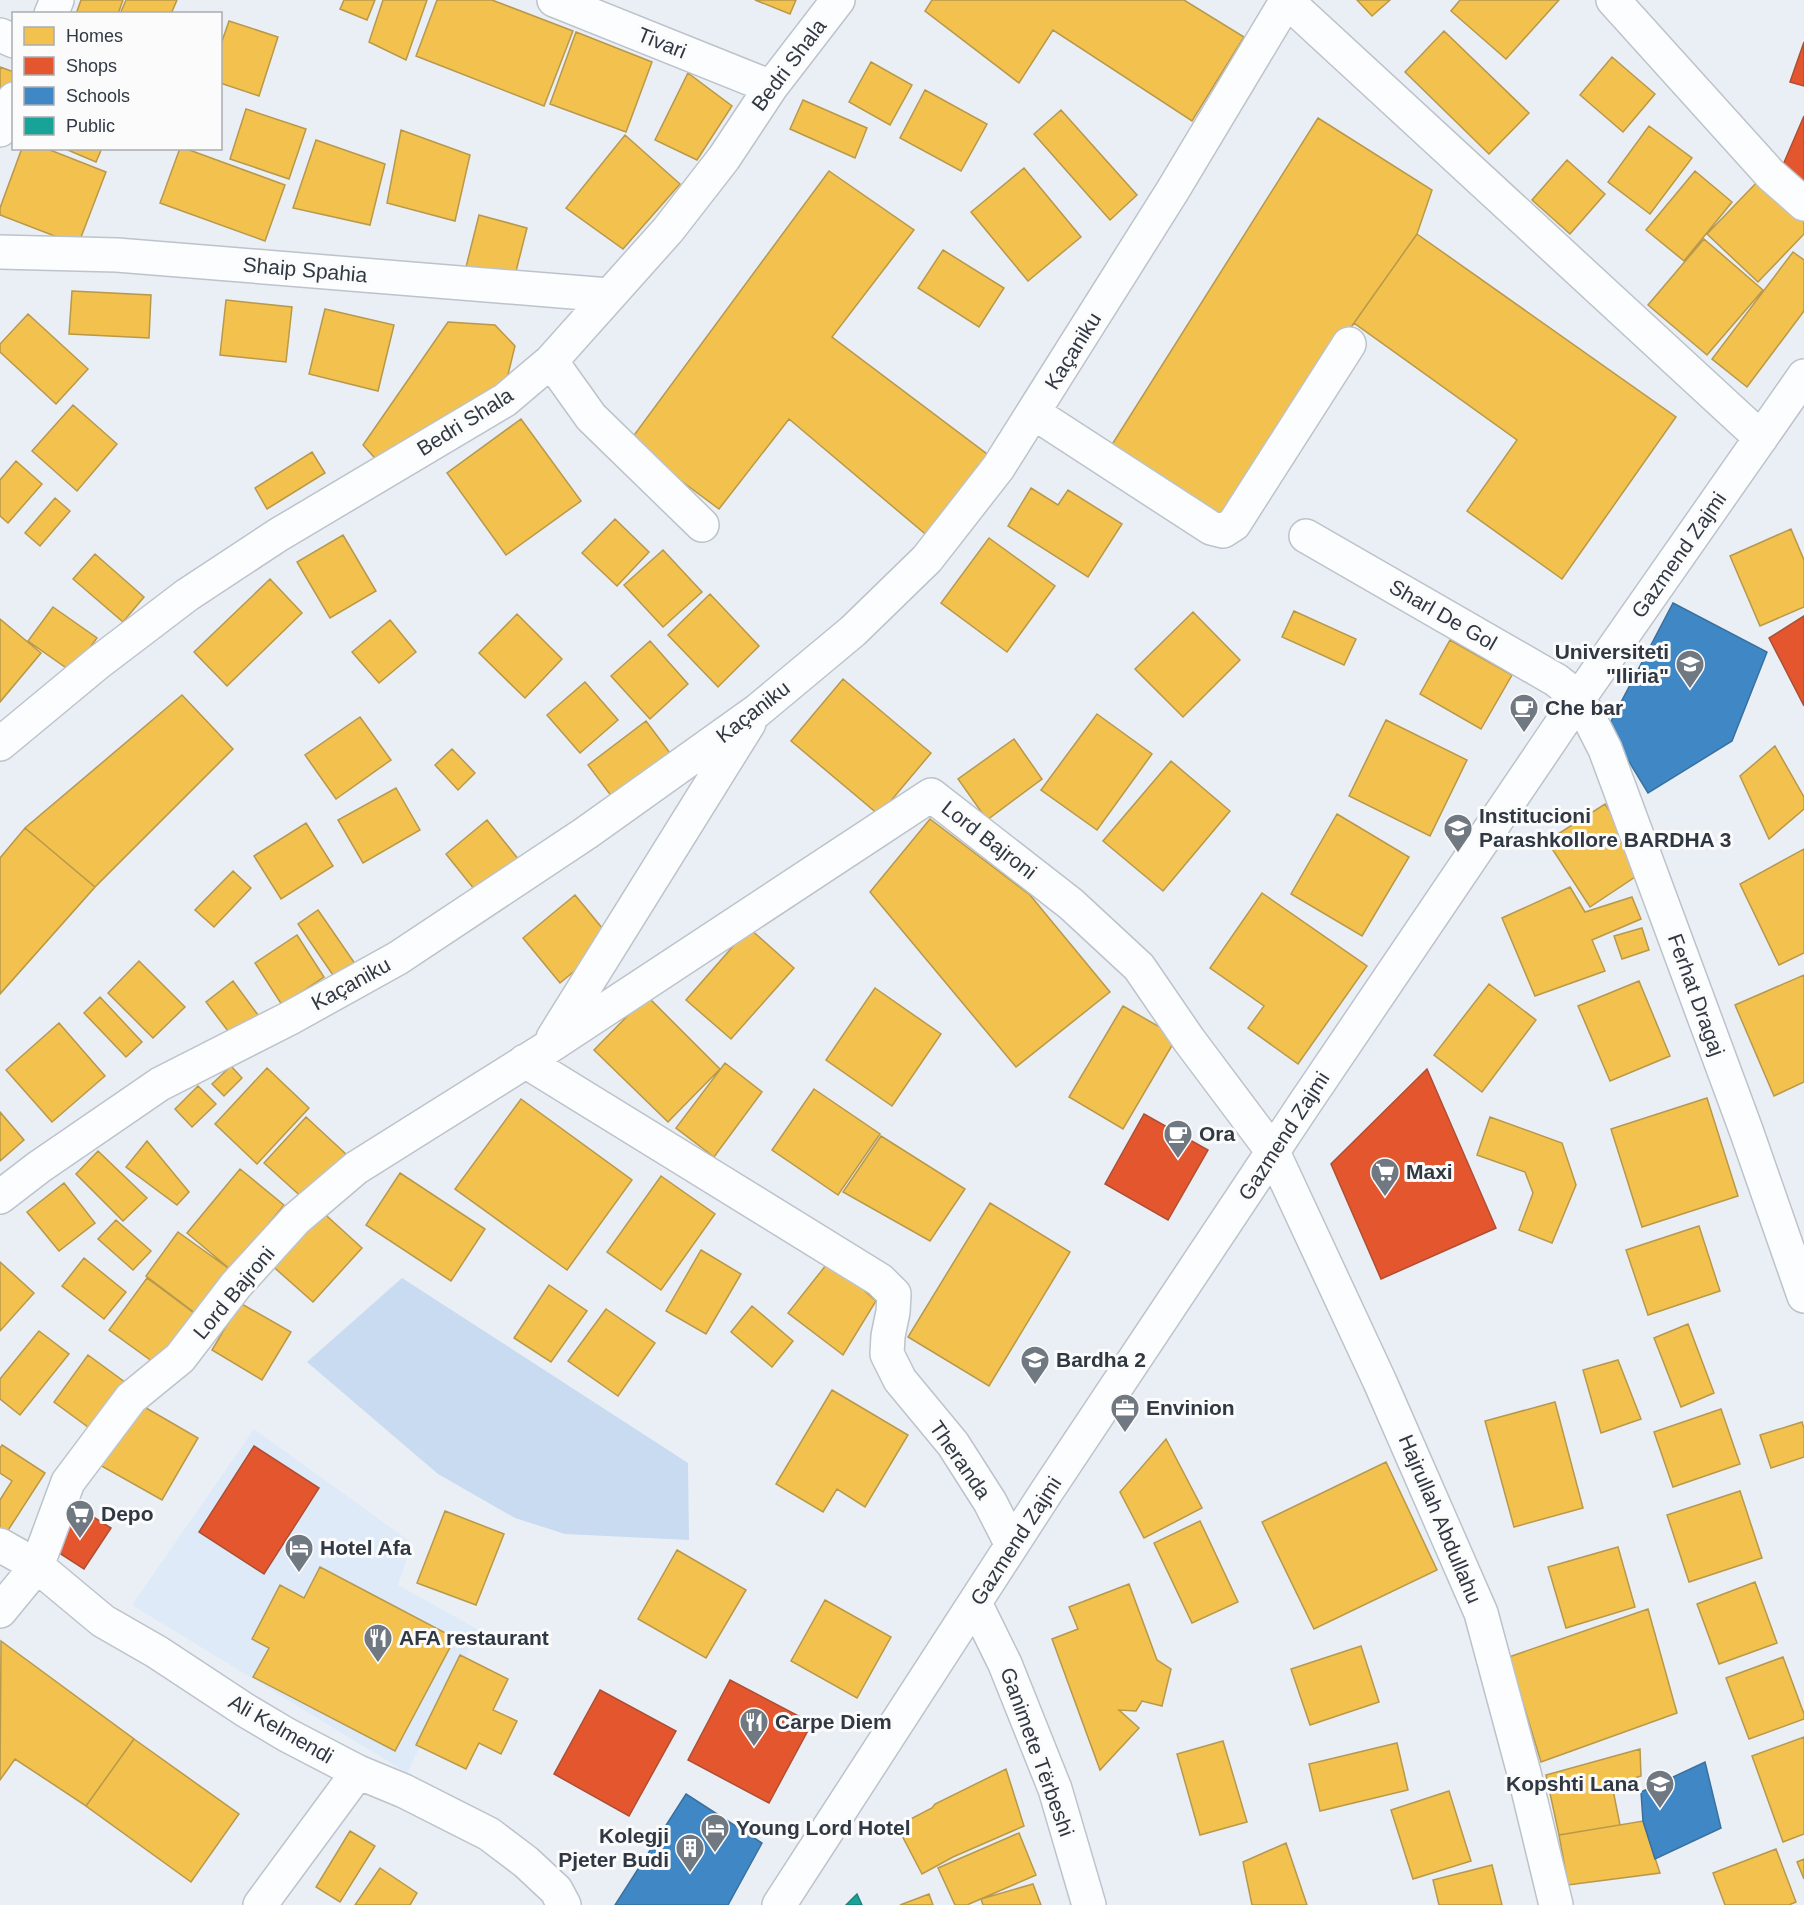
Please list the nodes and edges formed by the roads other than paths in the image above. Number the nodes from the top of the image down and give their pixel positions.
1 (554, 0) edge
2 (838, 0) edge
3 (1613, 0) edge
4 (1287, 1) edge
5 (771, 87) junction
6 (12, 103) edge
7 (0, 130) edge
8 (1804, 204) edge
9 (0, 252) edge
10 (609, 295) junction
11 (1349, 344) dead end
12 (551, 361) junction
13 (1804, 376) edge
14 (1034, 413) junction
15 (1761, 438) junction
16 (702, 525) dead end
17 (1305, 536) dead end
18 (1579, 698) junction
19 (757, 711) junction
20 (0, 744) edge
21 (536, 1054) junction
22 (1273, 1152) junction
23 (0, 1197) edge
24 (1804, 1296) edge
25 (0, 1545) edge
26 (1012, 1545) junction
27 (36, 1566) junction
28 (975, 1603) junction
29 (0, 1611) edge
30 (358, 1772) junction
31 (260, 1905) edge
32 (564, 1905) edge
33 (779, 1905) edge
34 (1089, 1905) edge
35 (1556, 1905) edge

1 - 5 street, Tivari
2 - 5 street, Bedri Shala
3 - 8 street
4 - 14 street, Kaçaniku
4 - 15 street
5 - 10 street, Bedri Shala
6 - 7 street
9 - 10 street, Shaip Spahia
10 - 12 street, Bedri Shala
11 - 14 street
12 - 16 street
12 - 20 street, Bedri Shala
13 - 15 street, Gazmend Zajmi
14 - 19 street, Kaçaniku
15 - 18 street, Gazmend Zajmi
17 - 18 street, Sharl De Gol
18 - 22 street, Gazmend Zajmi
18 - 24 street, Ferhat Dragaj
19 - 21 street, Lord Bajroni
19 - 23 street, Kaçaniku
21 - 22 street, Lord Bajroni
21 - 26 street, Theranda
21 - 27 street, Lord Bajroni
22 - 26 street, Gazmend Zajmi
22 - 35 street, Hajrullah Abdullahu
25 - 27 street, Ali Kelmendi
26 - 28 street, Gazmend Zajmi
27 - 29 street, Lord Bajroni
27 - 30 street, Ali Kelmendi
28 - 33 street, Gazmend Zajmi
28 - 34 street, Ganimete Tërbeshi
30 - 31 street
30 - 32 street, Ali Kelmendi

